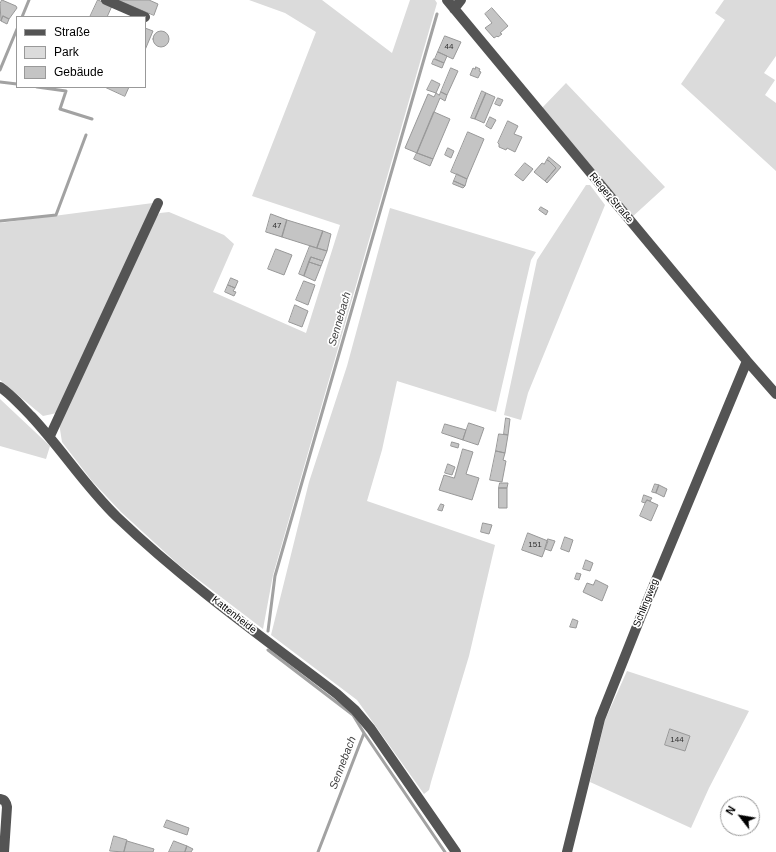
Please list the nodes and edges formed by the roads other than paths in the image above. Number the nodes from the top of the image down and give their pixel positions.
1 (106, 0) edge
2 (447, 0) edge
3 (461, 0) edge
4 (454, 9) junction
5 (143, 16) edge
6 (158, 203) dead end
7 (747, 361) junction
8 (0, 387) edge
9 (776, 394) edge
10 (50, 436) junction
11 (0, 799) edge
12 (4, 852) edge
13 (456, 852) edge
14 (567, 852) edge

1 - 5 street
2 - 4 street, Rieger Straße
3 - 4 street
4 - 7 street, Rieger Straße
6 - 10 street
7 - 9 street, Rieger Straße
7 - 14 street, Schlingweg
8 - 10 street, Kattenheide
10 - 13 street, Kattenheide
11 - 12 street

